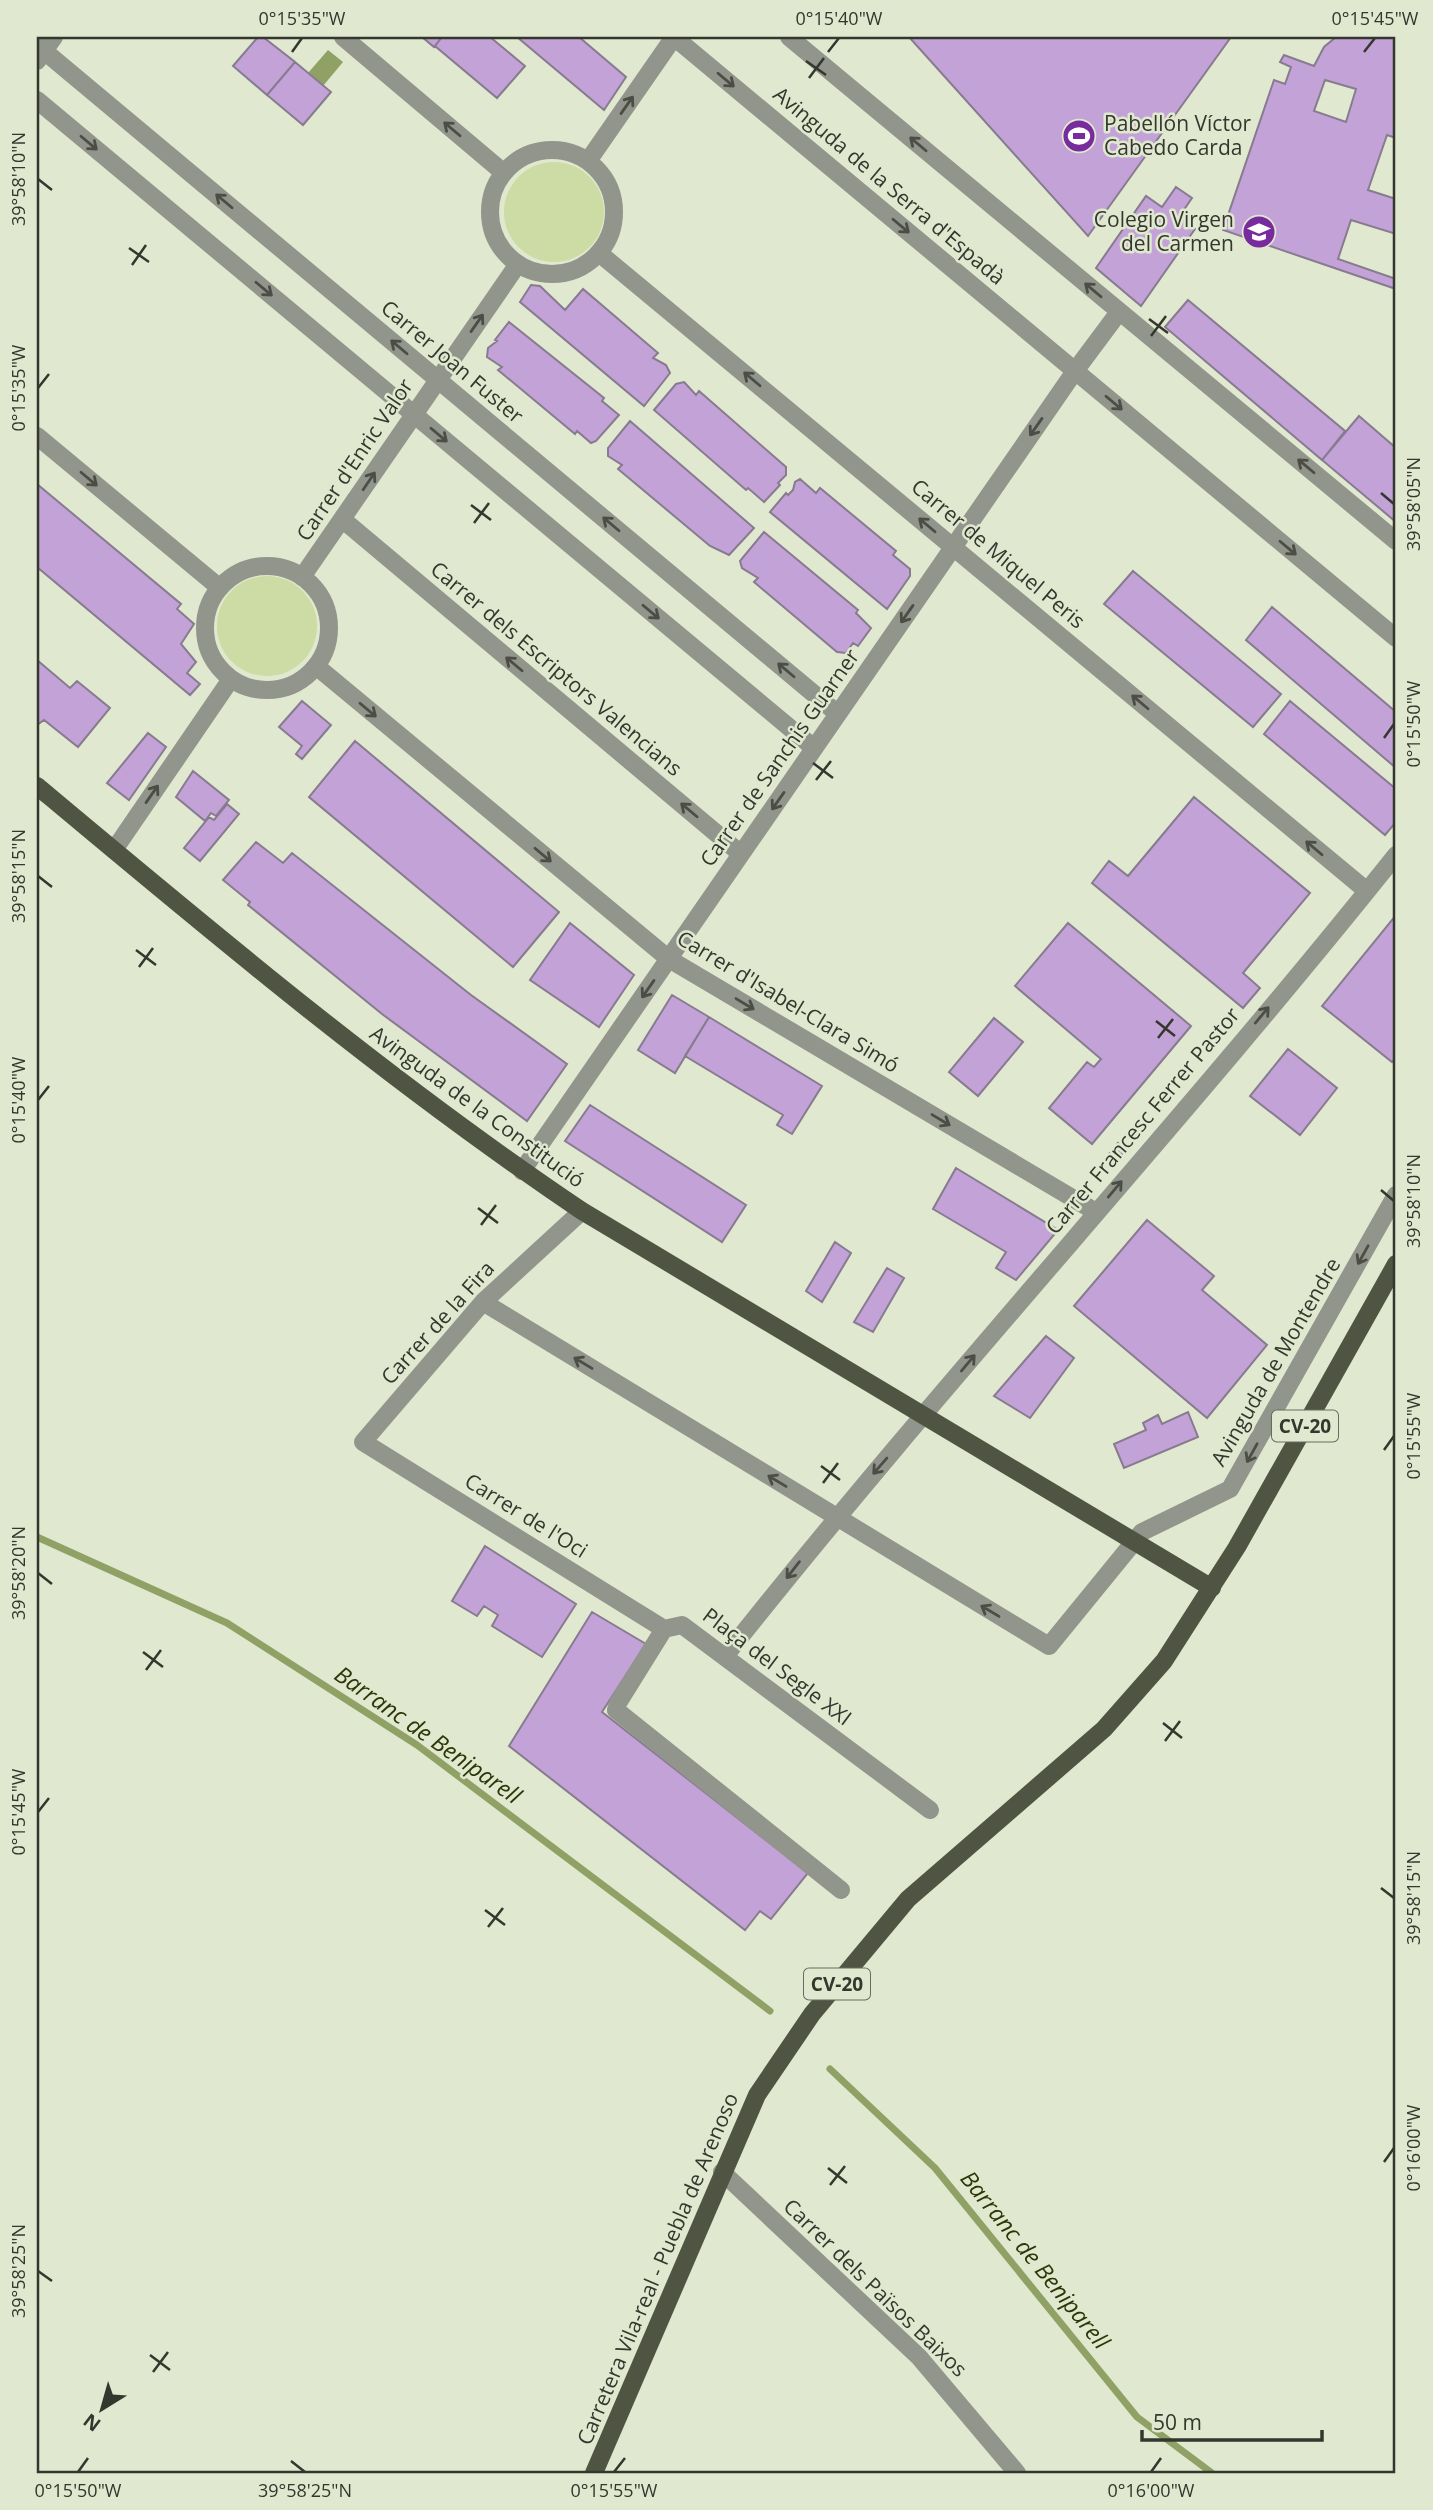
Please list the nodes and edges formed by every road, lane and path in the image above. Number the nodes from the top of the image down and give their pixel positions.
1 (343, 37) edge
2 (674, 37) edge
3 (789, 37) edge
4 (43, 48) edge
5 (37, 100) edge
6 (589, 161) junction
7 (504, 173) junction
8 (599, 253) junction
9 (518, 264) junction
10 (1119, 312) junction
11 (1075, 371) junction
12 (438, 380) junction
13 (414, 414) junction
14 (37, 436) edge
15 (342, 519) junction
16 (1396, 541) edge
17 (954, 547) junction
18 (302, 578) junction
19 (220, 587) junction
20 (1396, 638) edge
21 (316, 666) junction
22 (231, 679) junction
23 (838, 713) junction
24 (814, 748) junction
25 (37, 786) edge
26 (114, 850) junction
27 (741, 854) junction
28 (1396, 855) edge
29 (1367, 891) junction
30 (669, 959) junction
31 (522, 1171) junction
32 (1396, 1195) edge
33 (582, 1211) junction
34 (1096, 1212) junction
35 (1396, 1264) edge
36 (483, 1303) junction
37 (925, 1415) junction
38 (363, 1442) joint
39 (835, 1516) junction
40 (1132, 1542) junction
41 (1212, 1588) junction
42 (664, 1629) junction
43 (726, 1655) junction
44 (930, 1810) dead end
45 (841, 1890) dead end
46 (722, 2172) junction
47 (594, 2473) edge
48 (1017, 2473) edge

7 -> 1 street
6 -> 2 street
2 -> 11 street, Avinguda de la Serra d'Espadà
10 -> 3 street
12 -> 4 street, Carrer Joan Fuster
5 -> 13 street
6 - 7 street
6 - 8 street
7 - 9 street
8 - 9 street
17 -> 8 street, Carrer de Miquel Peris
12 -> 9 street, Carrer d'Enric Valor
10 - 11 street
16 -> 10 street
11 -> 17 street, Carrer de Sanchis Guarner
11 -> 20 street, Avinguda de la Serra d'Espadà
12 - 13 street, Carrer d'Enric Valor
23 -> 12 street, Carrer Joan Fuster
15 -> 13 street, Carrer d'Enric Valor
13 -> 24 street
14 -> 19 street
15 - 18 street, Carrer d'Enric Valor
27 -> 15 street, Carrer dels Escriptors Valencians
17 -> 23 street, Carrer de Sanchis Guarner
29 -> 17 street, Carrer de Miquel Peris
18 - 19 street
18 - 21 street
19 - 22 street
21 - 22 street
21 -> 30 street, Carrer d'Isabel-Clara Simó
26 -> 22 street
23 - 24 street, Carrer de Sanchis Guarner
24 -> 27 street, Carrer de Sanchis Guarner
25 - 26 main road, Avinguda de la Constitució
26 - 31 main road, Avinguda de la Constitució
27 - 30 street, Carrer de Sanchis Guarner
28 - 29 street, Carrer Francesc Ferrer Pastor
34 -> 29 street, Carrer Francesc Ferrer Pastor
30 -> 31 street, Carrer de Sanchis Guarner
30 -> 34 street, Carrer d'Isabel-Clara Simó
31 - 33 main road, Avinguda de la Constitució
32 -> 40 street, Avinguda de Montendre
33 - 36 street, Carrer de la Fira
33 - 37 main road, Avinguda de la Constitució
37 -> 34 street, Carrer Francesc Ferrer Pastor
35 - 41 main road, CV-20
36 - 38 street, Carrer de la Fira
39 -> 36 street
37 -> 39 street
37 - 40 main road, Avinguda de la Constitució
38 - 42 street, Carrer de l'Oci
40 -> 39 street
39 -> 43 street
40 - 41 main road, Avinguda de la Constitució
41 - 46 main road, Carretera Vila-real - Puebla de Arenoso / CV-20
42 - 43 street, Plaça del Segle XXI
42 - 45 street
43 - 44 street, Plaça del Segle XXI
46 - 47 main road, Carretera Vila-real - Puebla de Arenoso / CV-20
46 - 48 street, Carrer dels Països Baixos

